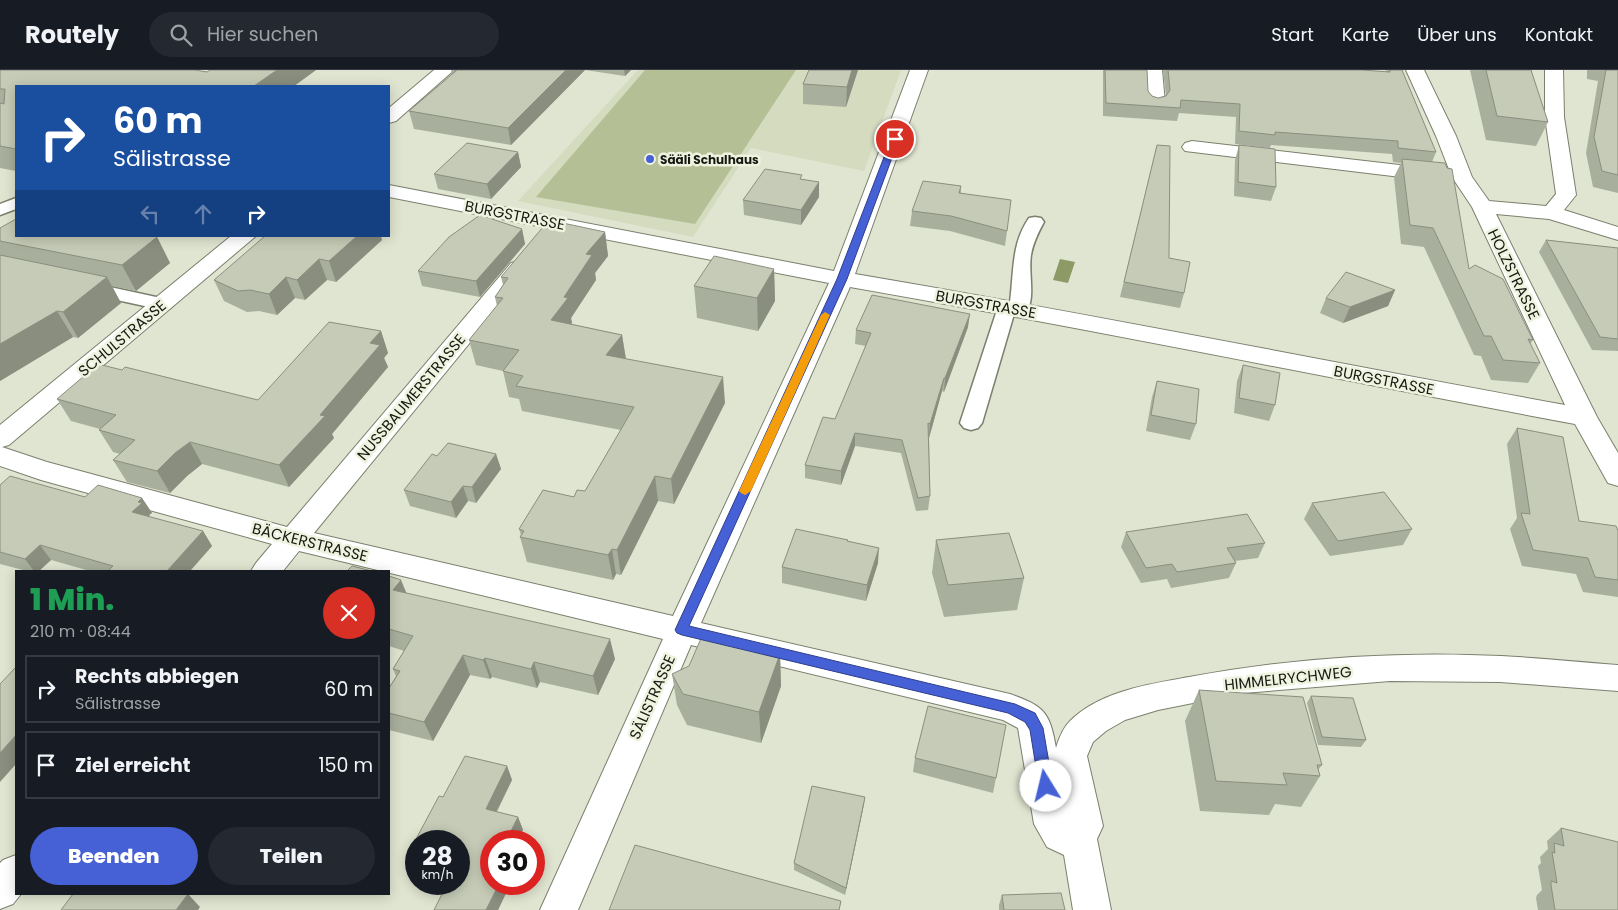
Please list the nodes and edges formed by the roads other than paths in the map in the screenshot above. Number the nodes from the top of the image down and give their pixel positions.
1 (445, 70) edge
2 (920, 70) edge
3 (1153, 70) edge
4 (1414, 70) edge
5 (1554, 70) edge
6 (1156, 103) edge
7 (393, 109) edge
8 (1192, 147) dead end
9 (1462, 177) junction
10 (390, 191) edge
11 (15, 203) edge
12 (1482, 207) junction
13 (0, 210) edge
14 (1551, 213) junction
15 (1035, 222) dead end
16 (557, 223) junction
17 (1618, 234) edge
18 (244, 237) edge
19 (842, 279) junction
20 (67, 284) edge
21 (163, 304) junction
22 (1013, 308) junction
23 (1584, 418) junction
24 (971, 423) dead end
25 (0, 439) edge
26 (0, 456) edge
27 (1618, 476) edge
28 (293, 539) junction
29 (267, 570) edge
30 (682, 630) junction
31 (1618, 678) edge
32 (1079, 839) junction
33 (15, 873) edge
34 (0, 891) edge
35 (559, 910) edge
36 (1092, 910) edge

1 - 7 street
2 - 19 street, SÄLISTRASSE
3 - 6 street
4 - 9 street, HOLZSTRASSE
5 - 14 street
8 - 9 street
9 - 12 street, HOLZSTRASSE
10 - 16 street, BURGSTRASSE
11 - 13 lane
12 - 14 street
12 - 23 street, HOLZSTRASSE
14 - 17 street
15 - 22 lane
16 - 19 street, BURGSTRASSE
16 - 28 street, NUSSBAUMERSTRASSE
18 - 21 street, SCHULSTRASSE
19 - 22 street, BURGSTRASSE
19 - 30 street, SÄLISTRASSE
20 - 21 lane
21 - 25 street, SCHULSTRASSE
22 - 23 street, BURGSTRASSE
22 - 24 lane
23 - 27 street, HOLZSTRASSE
26 - 28 street, BÄCKERSTRASSE
28 - 29 street, NUSSBAUMERSTRASSE
28 - 30 street, BÄCKERSTRASSE
30 - 32 street
30 - 35 street, SÄLISTRASSE
31 - 32 street, HIMMELRYCHWEG
32 - 36 street, HIMMELRYCHWEG
33 - 34 street

